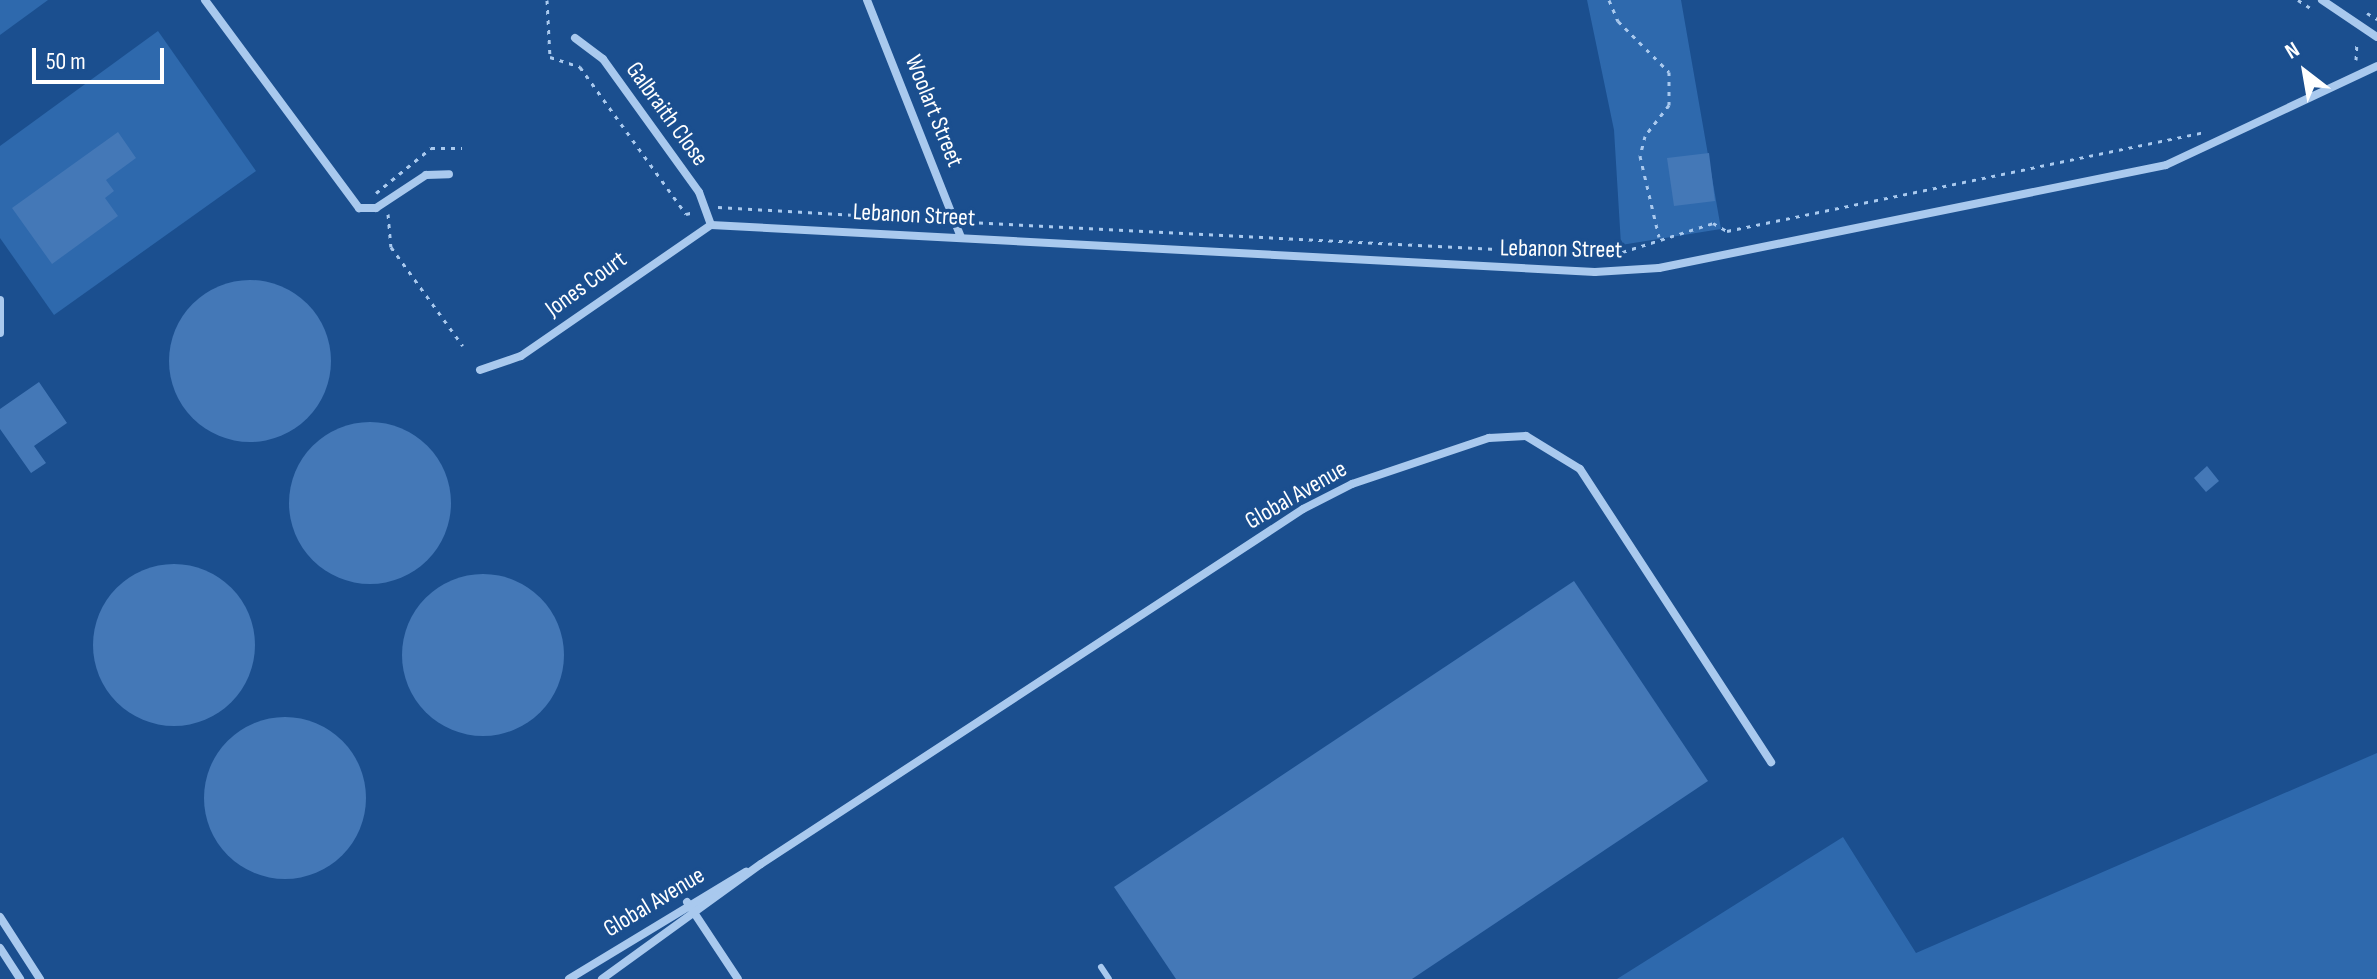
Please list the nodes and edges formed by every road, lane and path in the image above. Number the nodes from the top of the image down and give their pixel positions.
1 (205, 0) edge
2 (547, 0) edge
3 (867, 0) edge
4 (1609, 0) edge
5 (2322, 0) edge
6 (2377, 37) edge
7 (575, 38) dead end
8 (2356, 38) dead end
9 (2377, 66) edge
10 (2348, 68) dead end
11 (2209, 132) dead end
12 (462, 148) dead end
13 (449, 174) dead end
14 (382, 205) junction
15 (708, 209) junction
16 (955, 221) junction
17 (711, 225) junction
18 (961, 237) junction
19 (1659, 237) junction
20 (0, 300) edge
21 (0, 333) edge
22 (463, 346) dead end
23 (480, 370) dead end
24 (1771, 762) dead end
25 (761, 864) junction
26 (687, 902) junction
27 (0, 917) edge
28 (698, 917) junction
29 (0, 948) edge
30 (1101, 967) dead end
31 (20, 979) edge
32 (40, 979) edge
33 (569, 979) edge
34 (602, 979) edge
35 (738, 979) edge
36 (1109, 979) edge

1 - 14 street
2 - 15 path
3 - 16 street, Woolart Street
4 - 19 path
5 - 6 street
7 - 15 street, Galbraith Close
8 - 10 path
9 - 18 street, Lebanon Street
11 - 19 path
12 - 14 path
13 - 14 street
14 - 22 path
15 - 16 path
15 - 17 street, Galbraith Close
16 - 18 street, Woolart Street
16 - 19 path
17 - 18 street, Lebanon Street
17 - 23 street, Jones Court
20 - 21 street
24 - 25 street, Global Avenue
25 - 26 street, Global Avenue
25 - 28 street, Global Avenue
26 - 28 street
26 - 33 street, Global Avenue
27 - 32 street
28 - 34 street, Global Avenue
28 - 35 street
29 - 31 street
30 - 36 lane

